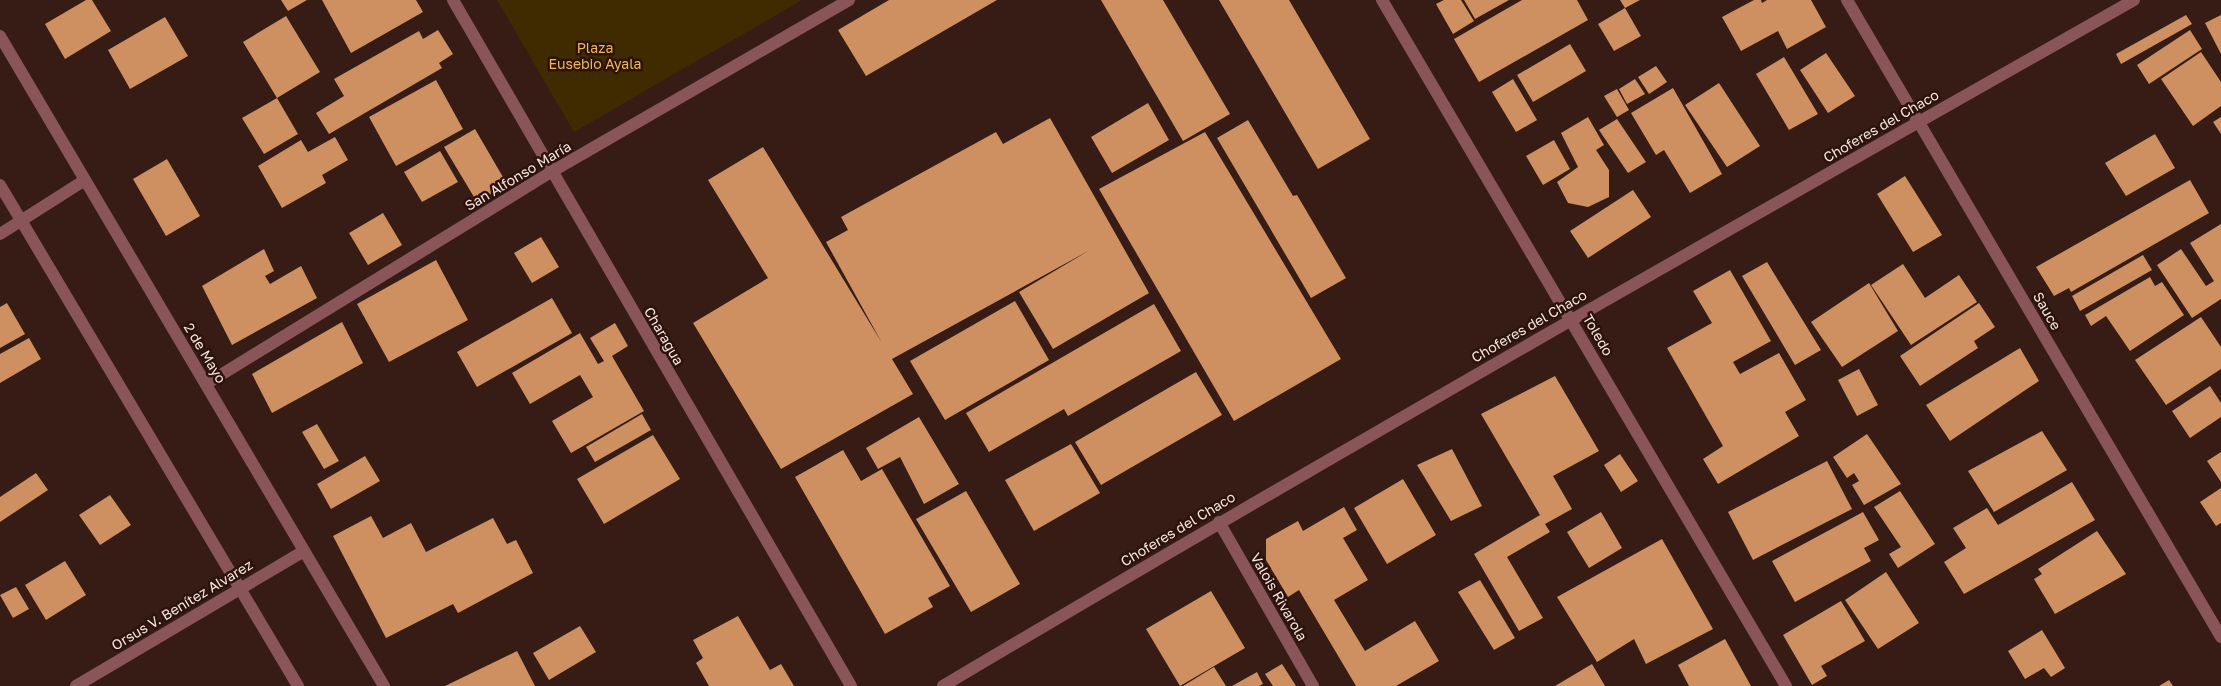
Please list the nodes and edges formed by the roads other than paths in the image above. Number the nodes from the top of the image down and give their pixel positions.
1 (453, 0) edge
2 (849, 0) edge
3 (1382, 0) edge
4 (1847, 0) edge
5 (2134, 0) edge
6 (0, 36) edge
7 (1918, 122) junction
8 (551, 172) junction
9 (85, 180) junction
10 (0, 184) edge
11 (21, 221) junction
12 (0, 234) edge
13 (1571, 319) junction
14 (206, 384) junction
15 (1219, 522) junction
16 (304, 551) junction
17 (241, 588) junction
18 (2221, 637) edge
19 (76, 686) edge
20 (298, 686) edge
21 (384, 686) edge
22 (851, 686) edge
23 (944, 686) edge
24 (1313, 686) edge
25 (1786, 686) edge

1 - 8 street, Charagua
2 - 8 street, San Alfonso María
3 - 13 street, Toledo
4 - 7 street, Sauce
5 - 7 street, Choferes del Chaco
6 - 9 street, 2 de Mayo
7 - 13 street, Choferes del Chaco
7 - 18 street, Sauce
8 - 14 street, San Alfonso María
8 - 22 street, Charagua
9 - 11 street
9 - 14 street, 2 de Mayo
10 - 11 street
11 - 12 street
11 - 17 street
13 - 15 street, Choferes del Chaco
13 - 25 street, Toledo
14 - 16 street, 2 de Mayo
15 - 23 street, Choferes del Chaco
15 - 24 street, Valois Rivarola
16 - 17 street, Orsus V. Benítez Alvarez
16 - 21 street, 2 de Mayo
17 - 19 street, Orsus V. Benítez Alvarez
17 - 20 street

